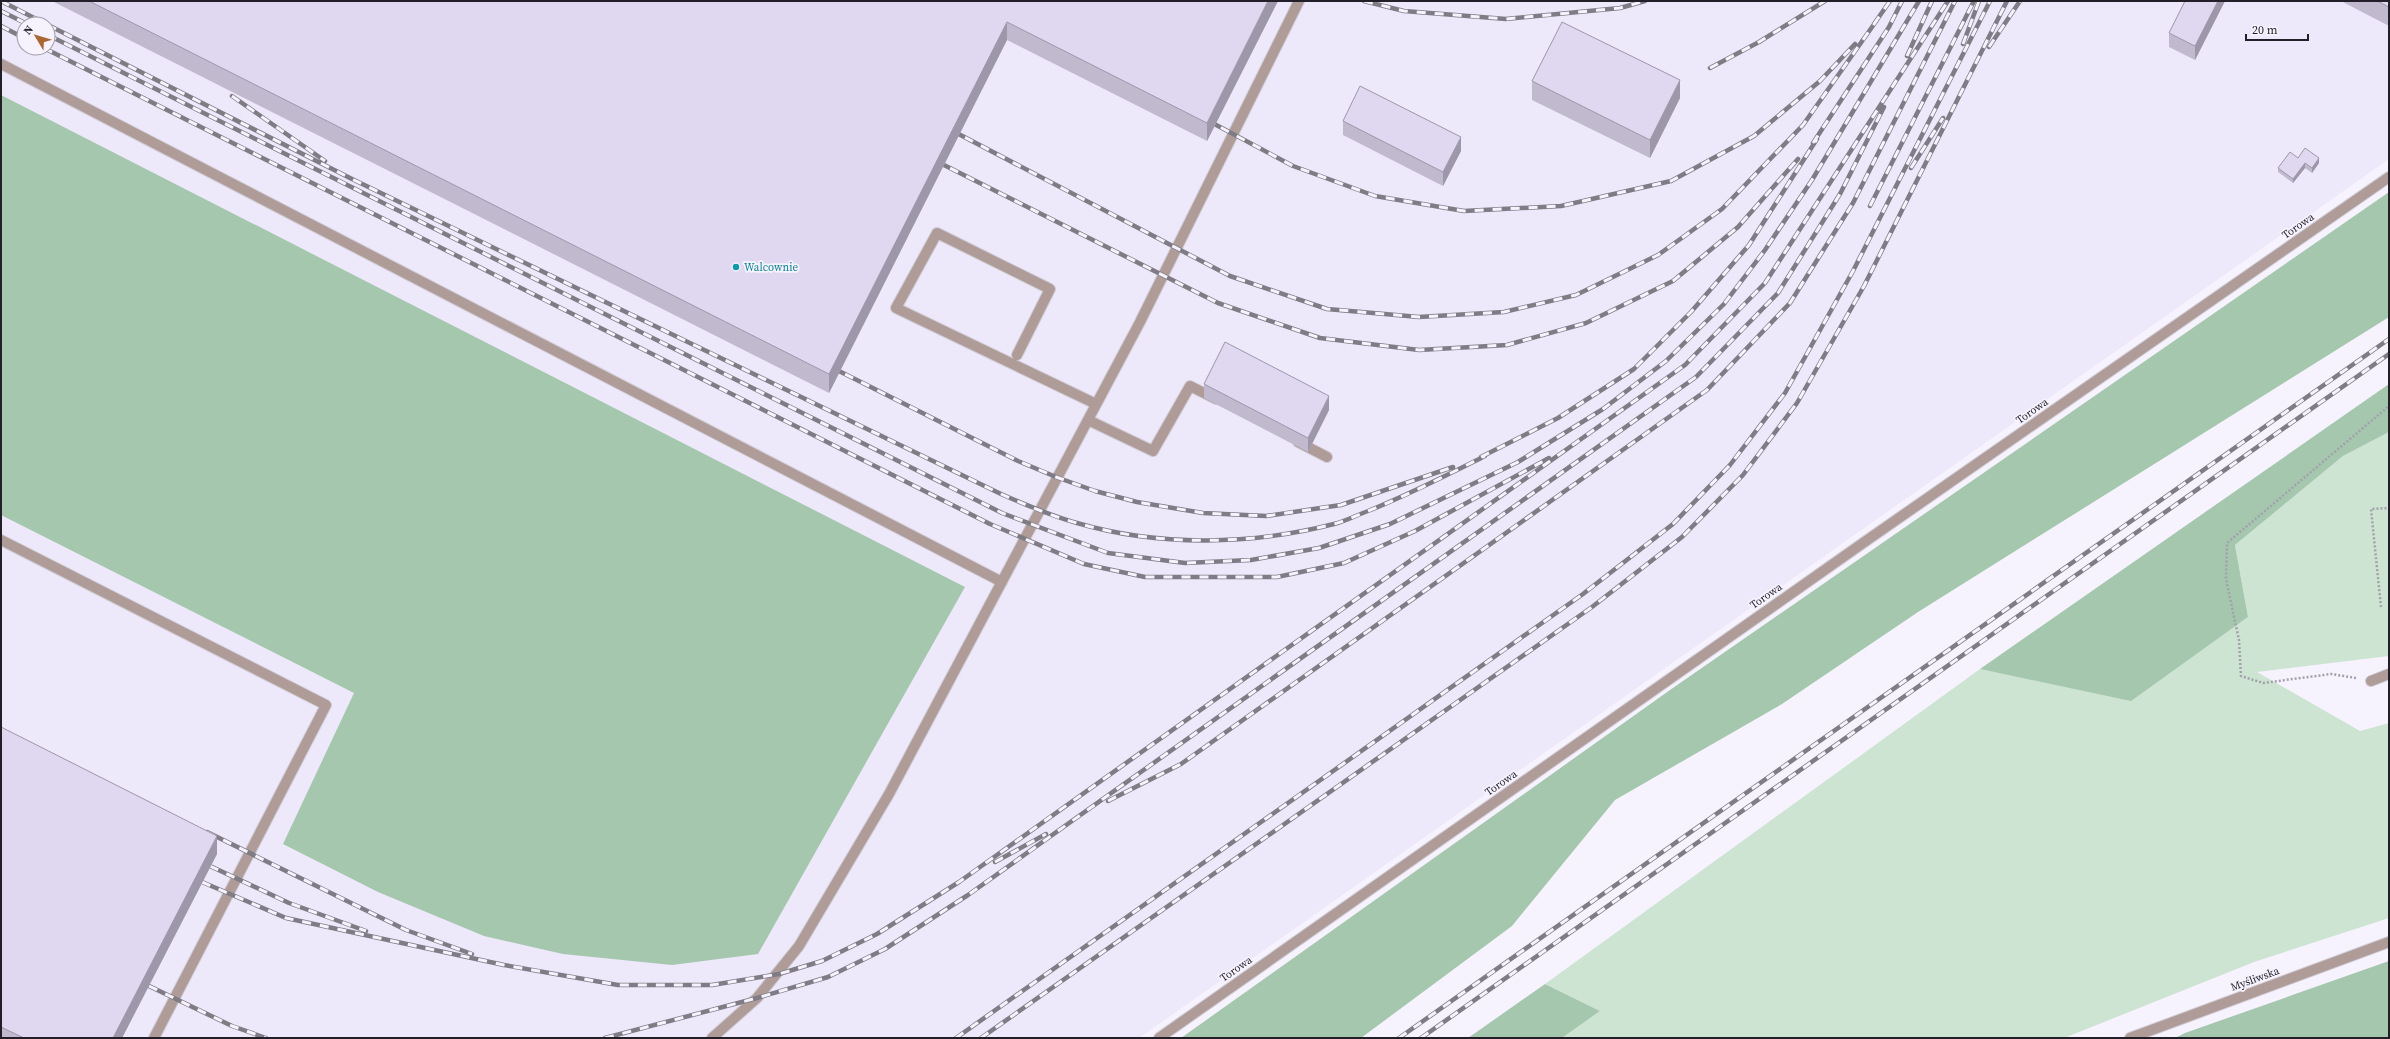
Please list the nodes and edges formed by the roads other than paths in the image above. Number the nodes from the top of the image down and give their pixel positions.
1 (1299, 1) edge
2 (1, 64) edge
3 (2389, 177) edge
4 (1017, 355) dead end
5 (1096, 404) junction
6 (1224, 404) edge
7 (1088, 420) junction
8 (1286, 436) edge
9 (1327, 457) dead end
10 (1, 540) edge
11 (1002, 582) junction
12 (2389, 674) edge
13 (2370, 681) road end
14 (2389, 942) edge
15 (154, 1038) edge
16 (712, 1038) edge
17 (1159, 1038) edge
18 (2130, 1038) edge

1 - 5 street
2 - 11 street
3 - 17 street, Torowa
4 - 5 street
5 - 7 street
6 - 7 street
7 - 11 street
8 - 9 street
10 - 15 street
11 - 16 street
12 - 13 street
14 - 18 street, Myśliwska

